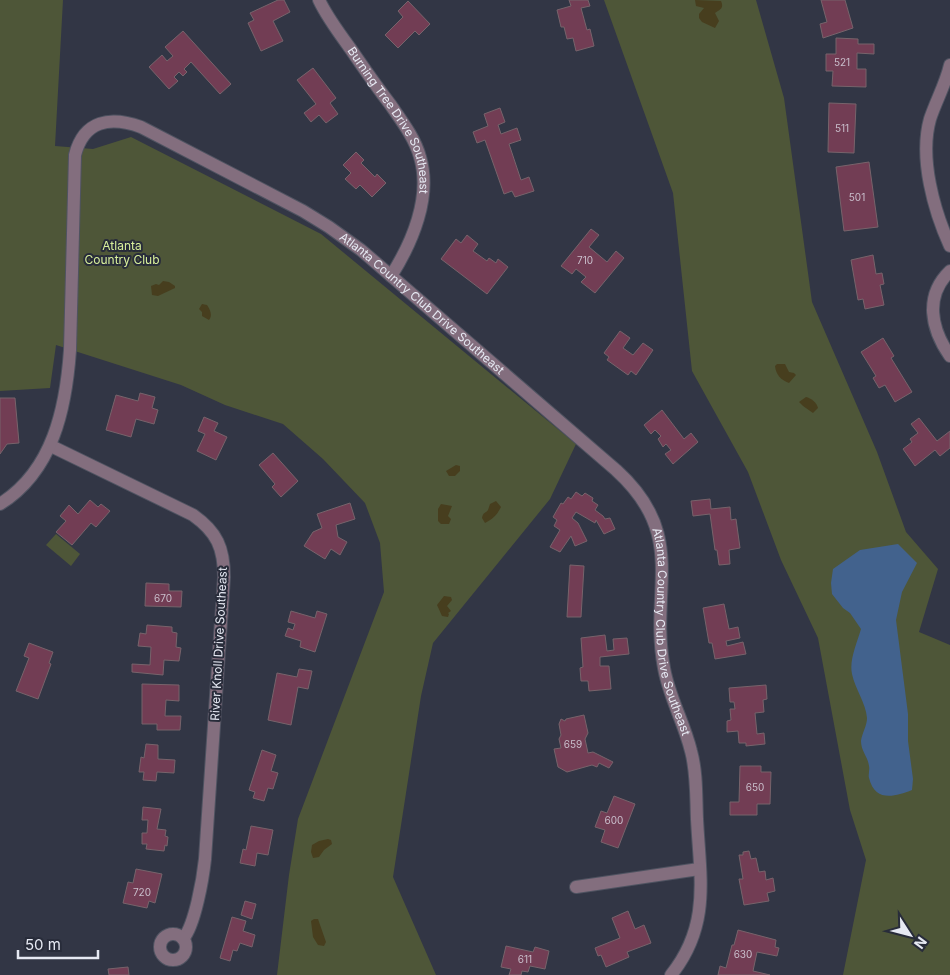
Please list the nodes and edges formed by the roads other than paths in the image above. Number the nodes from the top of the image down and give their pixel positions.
1 (319, 0) edge
2 (950, 65) edge
3 (950, 246) edge
4 (950, 271) edge
5 (391, 276) junction
6 (950, 356) edge
7 (51, 446) junction
8 (0, 504) edge
9 (699, 869) junction
10 (576, 887) dead end
11 (183, 939) dead end
12 (671, 975) edge

1 - 5 street, Burning Tree Drive Southeast
2 - 3 street
4 - 6 street
5 - 7 street, Atlanta Country Club Drive Southeast
5 - 9 street, Atlanta Country Club Drive Southeast
7 - 8 street, Atlanta Country Club Drive Southeast
7 - 11 street, River Knoll Drive Southeast
9 - 10 street
9 - 12 street, Atlanta Country Club Drive Southeast

